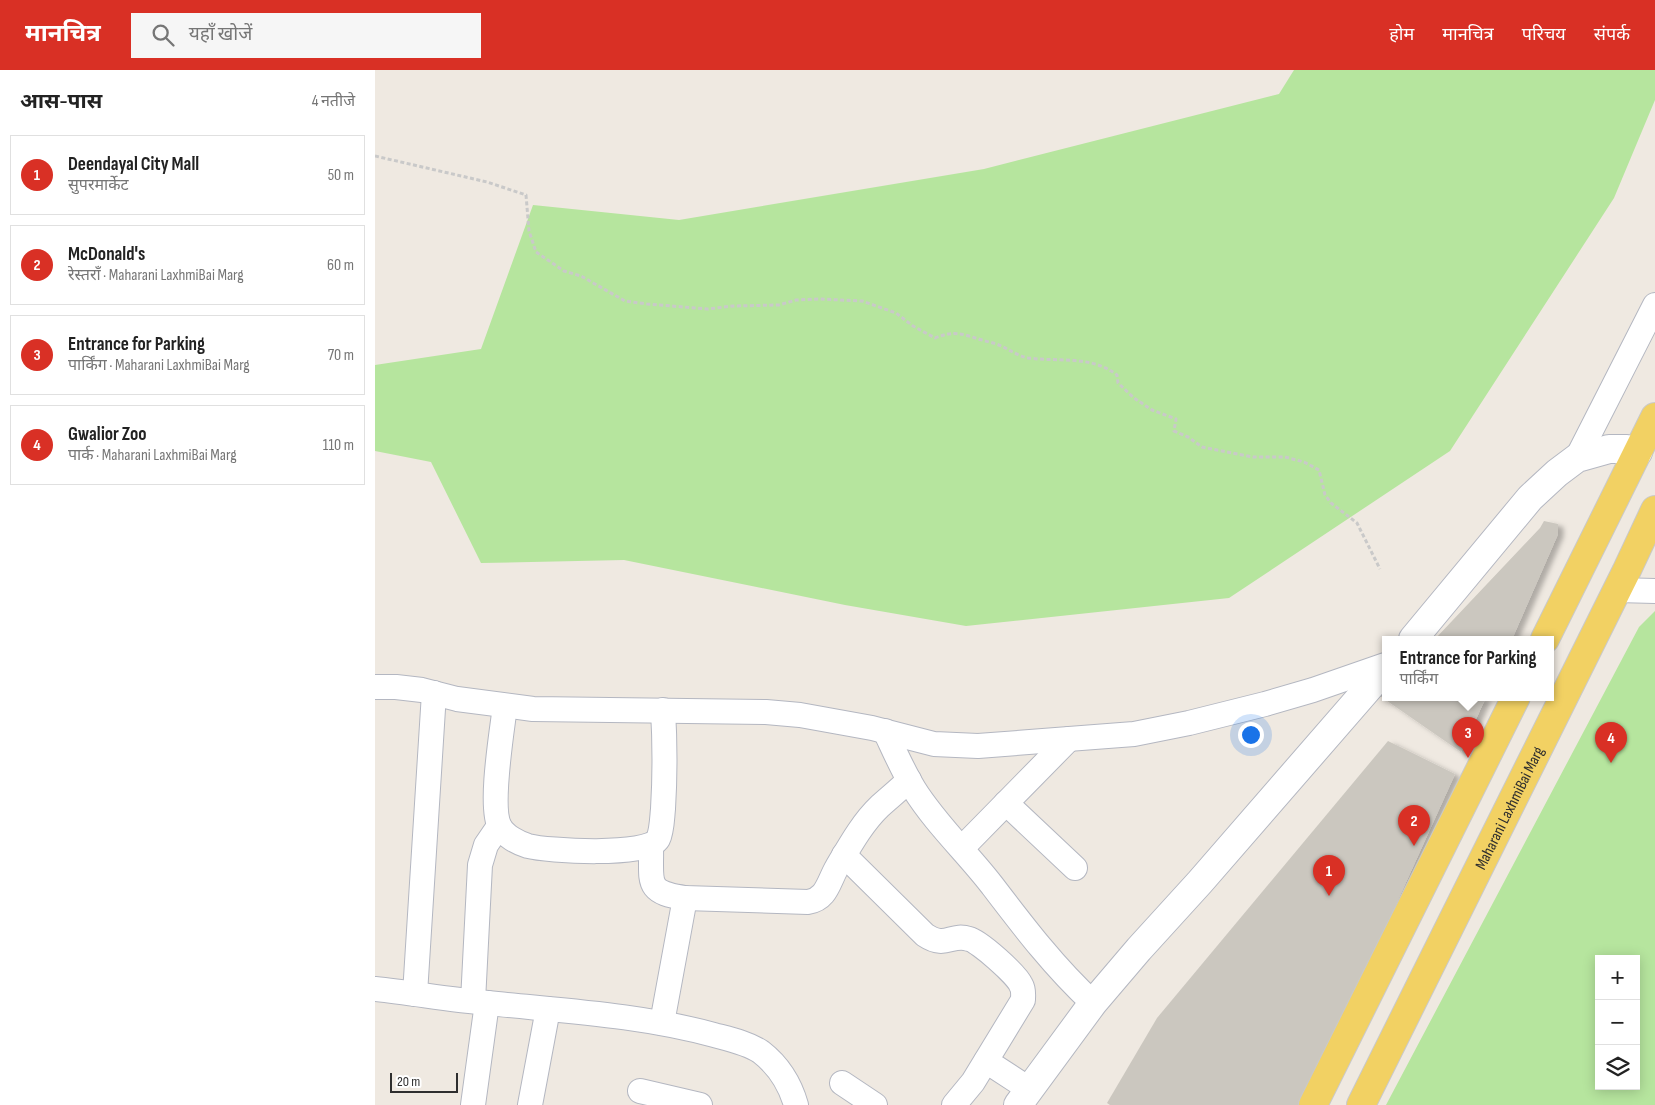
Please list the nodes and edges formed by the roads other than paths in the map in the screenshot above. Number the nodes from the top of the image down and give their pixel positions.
1 (1655, 305) edge
2 (1655, 417) edge
3 (1638, 452) junction
4 (1577, 458) junction
5 (1655, 510) edge
6 (1617, 590) junction
7 (1655, 591) edge
8 (1415, 636) edge
9 (1546, 636) edge
10 (1382, 666) edge
11 (1382, 672) edge
12 (375, 687) edge
13 (434, 693) junction
14 (1514, 701) edge
15 (505, 706) junction
16 (663, 710) junction
17 (885, 731) junction
18 (1069, 739) junction
19 (909, 780) junction
20 (1007, 803) junction
21 (499, 826) junction
22 (651, 846) junction
23 (962, 848) junction
24 (844, 855) junction
25 (1075, 868) dead end
26 (685, 898) junction
27 (375, 989) edge
28 (415, 994) junction
29 (480, 1002) junction
30 (1093, 1003) junction
31 (548, 1008) junction
32 (662, 1023) junction
33 (986, 1061) junction
34 (842, 1083) dead end
35 (640, 1091) dead end
36 (1023, 1097) edge
37 (473, 1105) edge
38 (530, 1105) edge
39 (700, 1105) edge
40 (796, 1105) edge
41 (875, 1105) edge
42 (954, 1105) edge
43 (1313, 1105) edge
44 (1361, 1105) edge

1 - 4 street
2 - 3 main road
3 - 4 street
3 - 9 main road
4 - 8 street
5 - 6 main road, Maharani LaxhmiBai Marg
6 - 7 street
6 - 44 main road, Maharani LaxhmiBai Marg
10 - 18 street
11 - 30 street
12 - 13 street
13 - 15 street
13 - 28 street
14 - 43 main road
15 - 16 street
15 - 21 street
16 - 17 street
16 - 22 street
17 - 18 street
17 - 19 street
18 - 20 street
19 - 23 street
19 - 24 street
20 - 23 street
20 - 25 street
21 - 22 street
21 - 29 street
22 - 26 street
23 - 30 street
24 - 26 street
24 - 33 street
26 - 32 street
27 - 28 street
28 - 29 street
29 - 31 street
29 - 37 street
30 - 36 street
31 - 32 street
31 - 38 street
32 - 40 street
33 - 36 street
33 - 42 street
34 - 41 street
35 - 39 street

